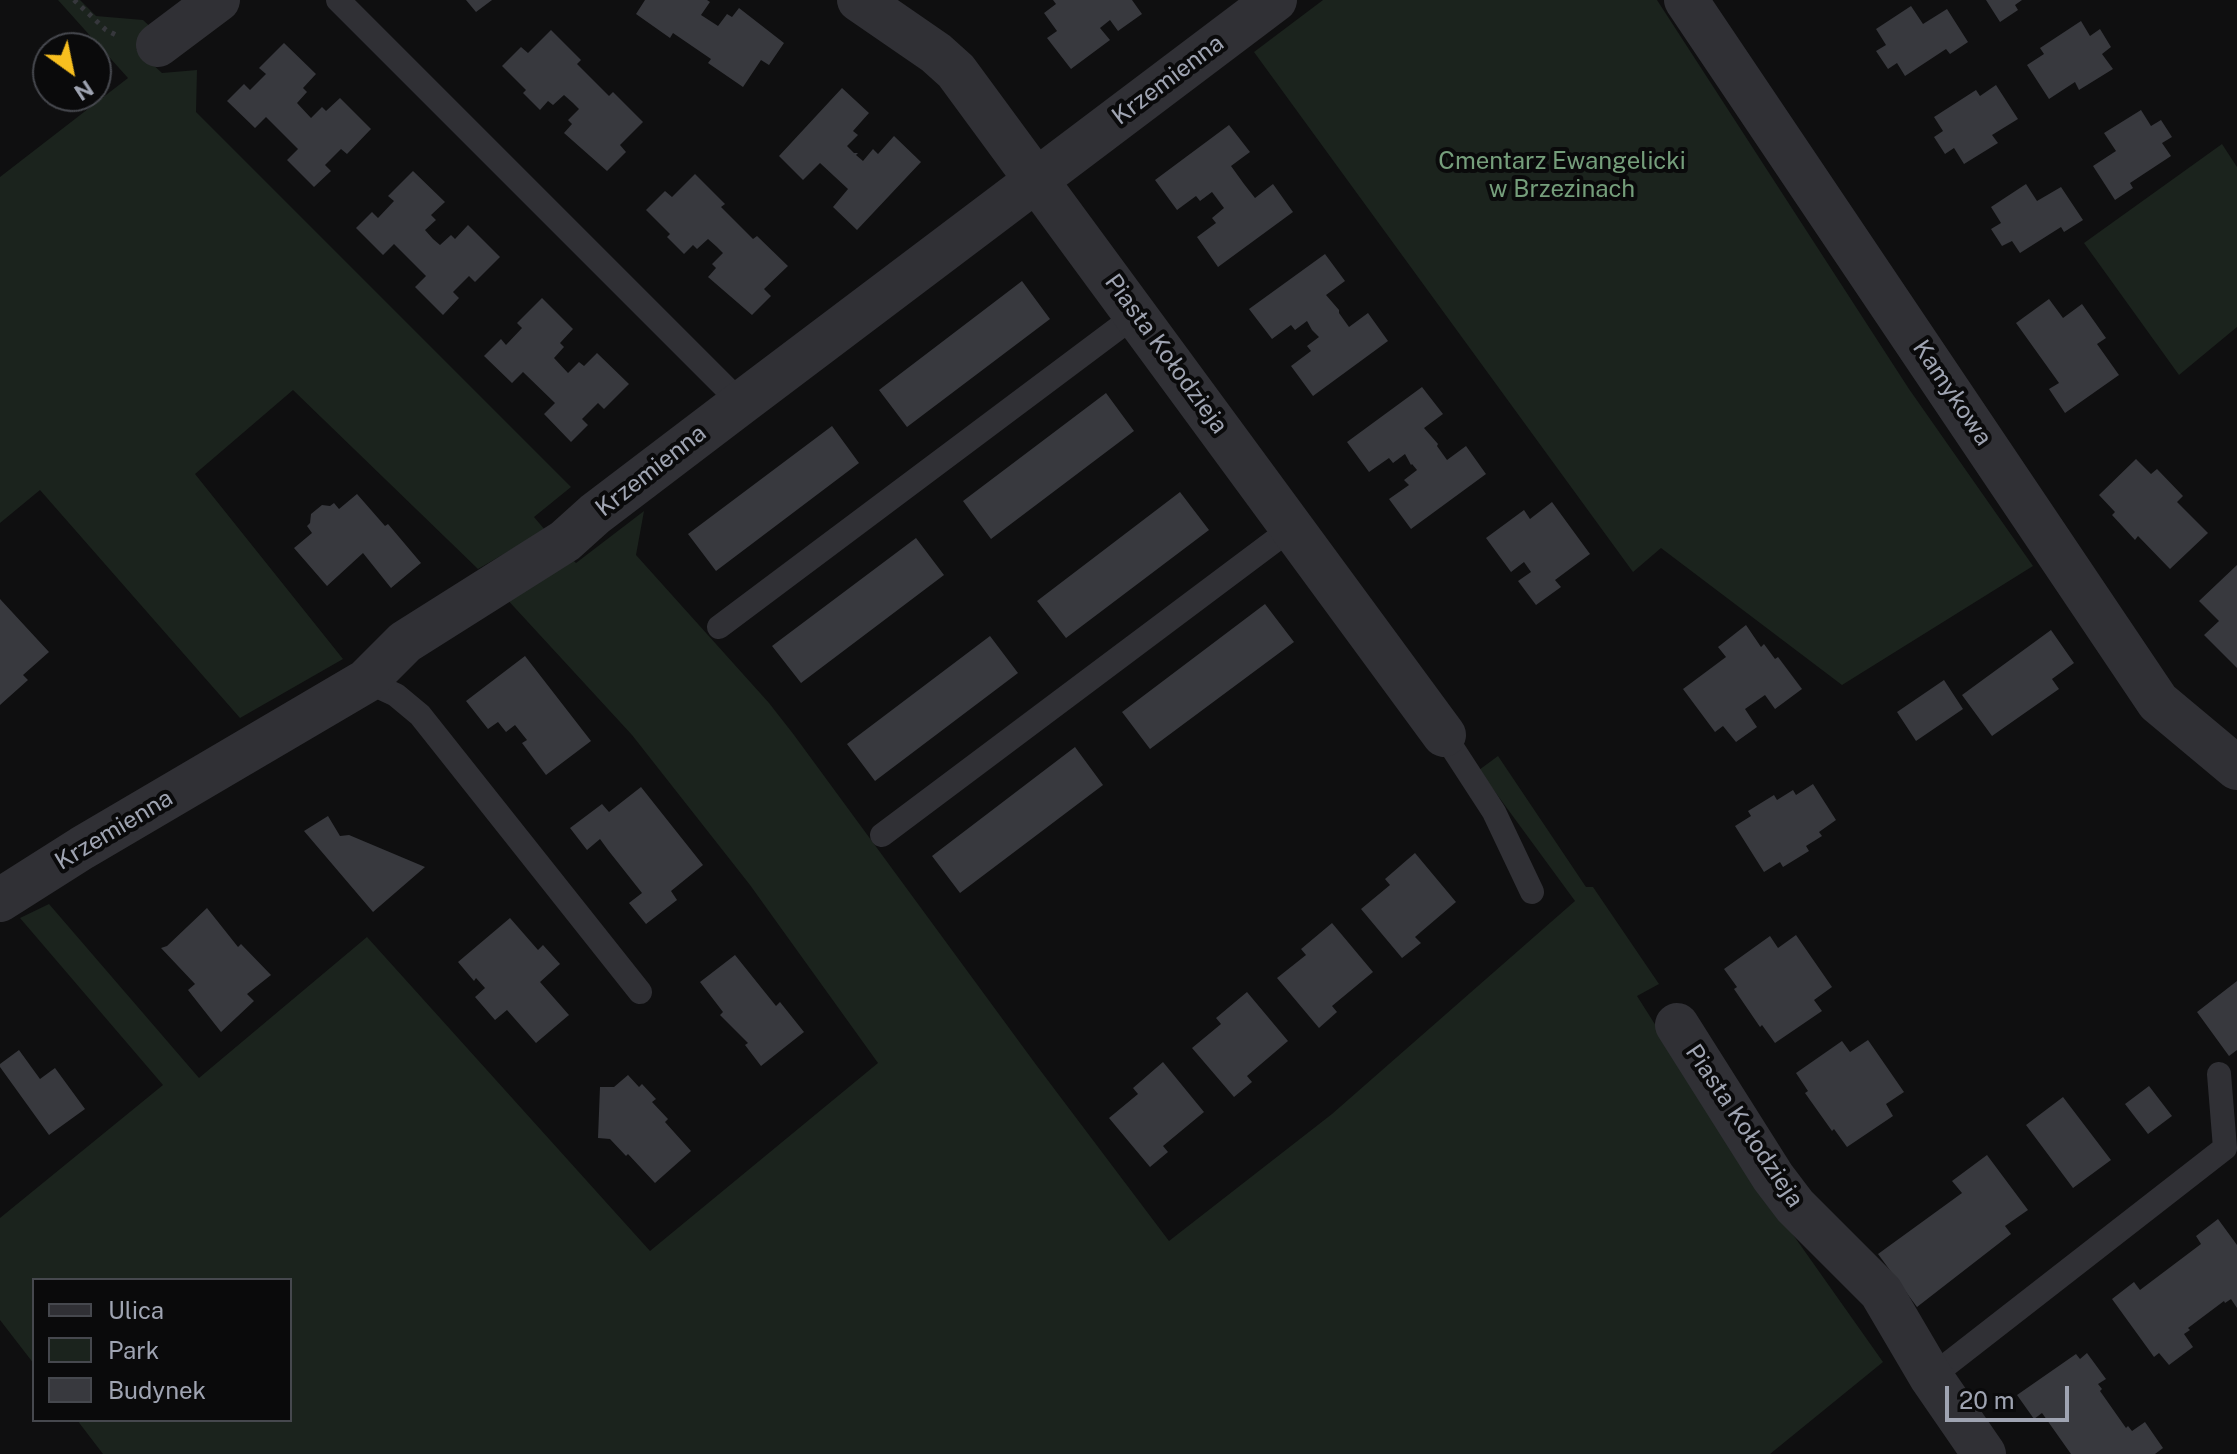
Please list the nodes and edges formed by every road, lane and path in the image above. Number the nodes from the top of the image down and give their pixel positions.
1 (74, 0) edge
2 (218, 0) edge
3 (338, 0) edge
4 (859, 0) edge
5 (1275, 0) edge
6 (1686, 0) edge
7 (158, 45) joint
8 (1035, 179) junction
9 (1137, 314) junction
10 (741, 403) junction
11 (1293, 527) junction
12 (719, 627) dead end
13 (366, 681) junction
14 (1444, 735) joint
15 (2237, 768) edge
16 (882, 835) dead end
17 (1532, 892) dead end
18 (0, 900) edge
19 (640, 992) dead end
20 (1677, 1025) dead end
21 (2219, 1074) dead end
22 (1931, 1377) junction
23 (1984, 1454) edge

1 - 7 path
2 - 7 street
3 - 10 lane
4 - 8 street, Piasta Kołodzieja
5 - 8 street, Krzemienna
6 - 15 street, Kamykowa
8 - 9 street, Piasta Kołodzieja
8 - 10 street, Krzemienna
9 - 11 street, Piasta Kołodzieja
9 - 12 lane
10 - 13 street, Krzemienna
11 - 14 street, Piasta Kołodzieja
11 - 16 lane
13 - 18 street, Krzemienna
13 - 19 lane
14 - 17 lane
20 - 22 street, Piasta Kołodzieja
21 - 22 lane
22 - 23 street, Piasta Kołodzieja

